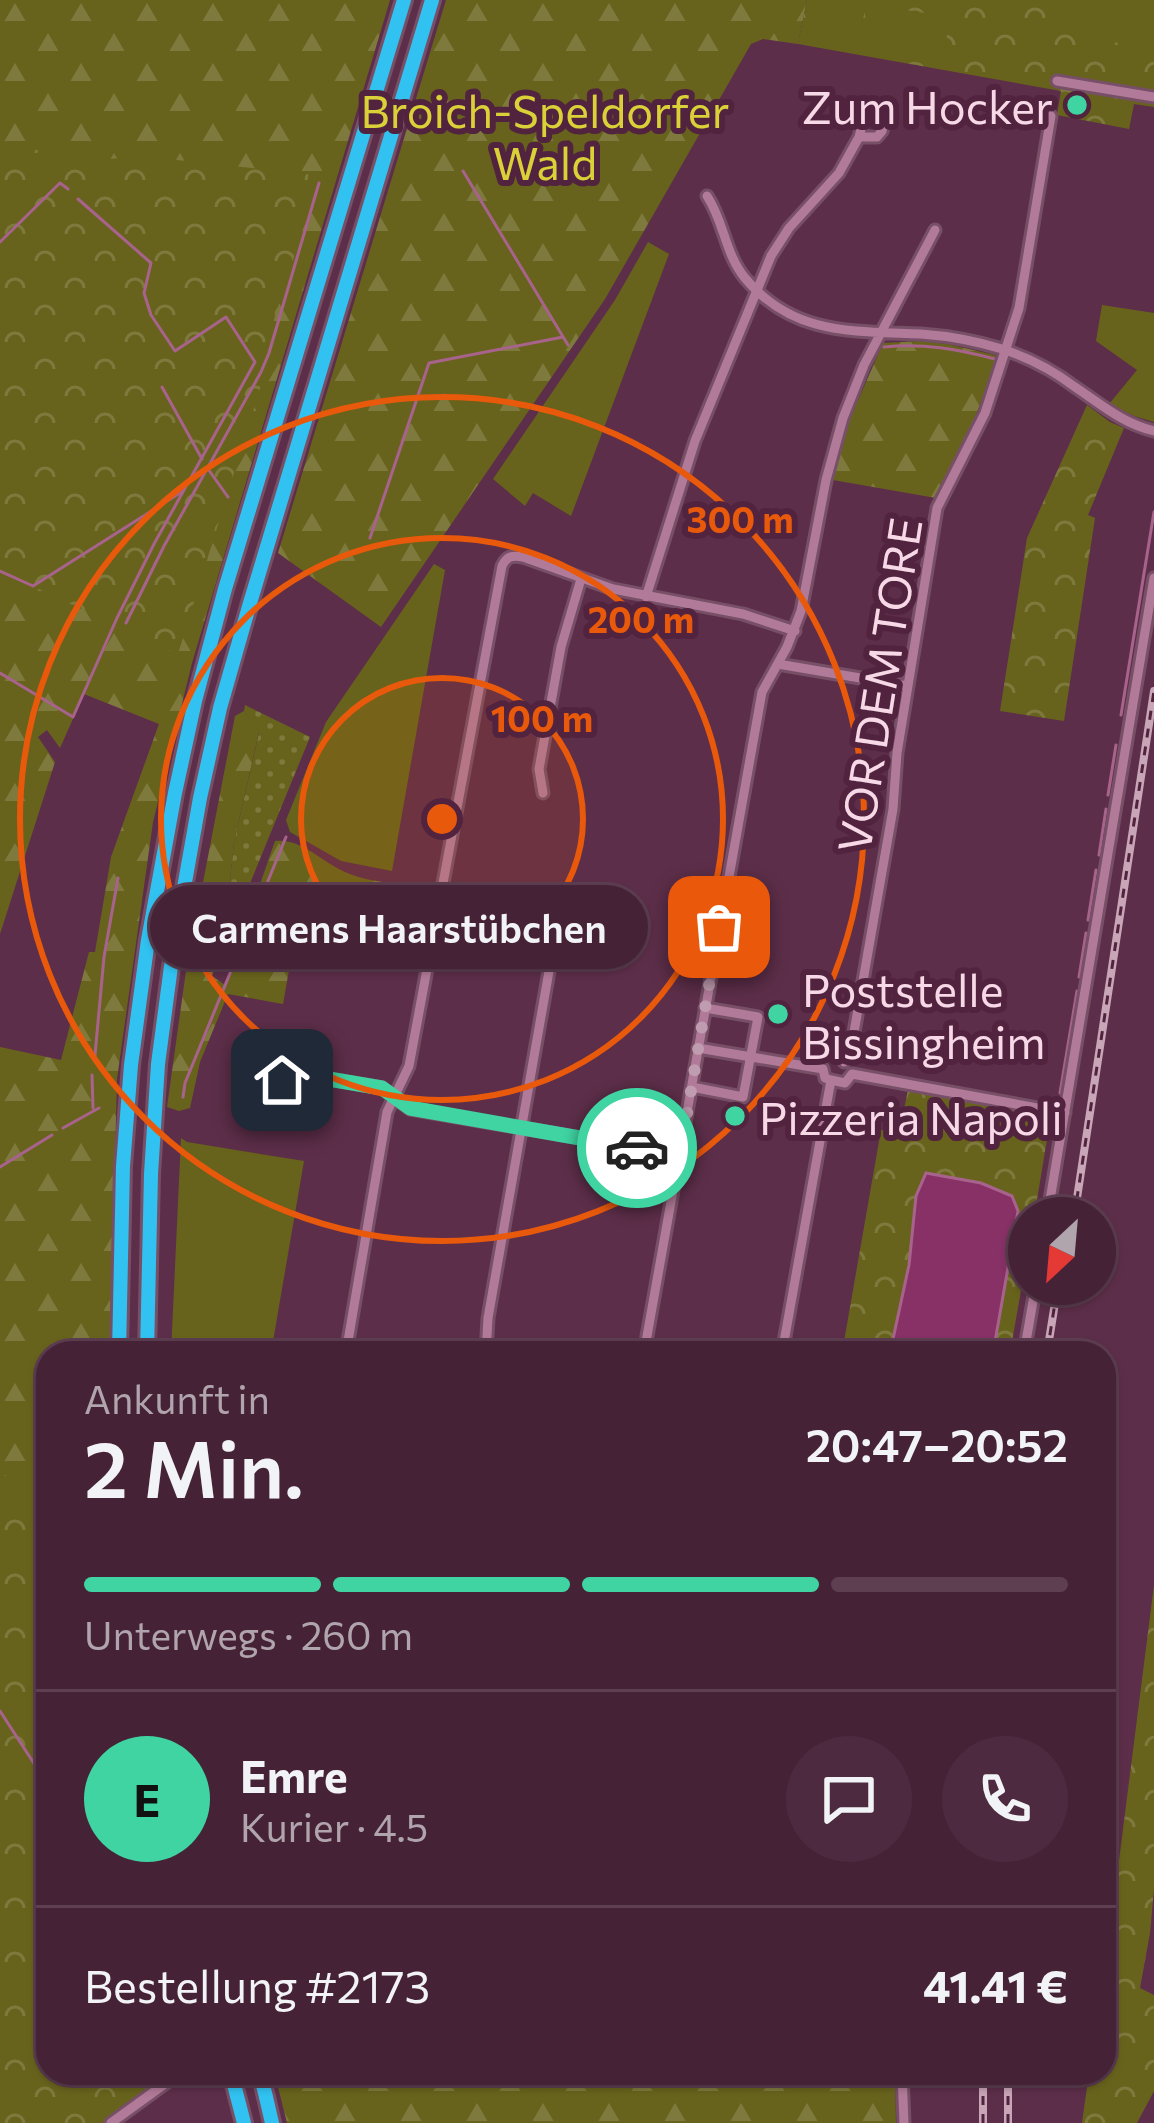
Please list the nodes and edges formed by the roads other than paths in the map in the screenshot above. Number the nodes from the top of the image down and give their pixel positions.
1 (404, 0) edge
2 (432, 0) edge
3 (1057, 81) dead end
4 (1154, 98) edge
5 (1051, 116) dead end
6 (859, 137) dead end
7 (707, 196) dead end
8 (935, 230) dead end
9 (758, 291) junction
10 (881, 334) junction
11 (1006, 350) junction
12 (1154, 431) edge
13 (1154, 578) edge
14 (581, 579) junction
15 (646, 597) junction
16 (795, 631) junction
17 (778, 664) junction
18 (907, 686) junction
19 (543, 793) dead end
20 (568, 895) dead end
21 (705, 1008) junction
22 (698, 1048) junction
23 (750, 1058) junction
24 (844, 1062) junction
25 (823, 1069) junction
26 (852, 1074) junction
27 (282, 1080) dead end
28 (831, 1081) junction
29 (692, 1087) junction
30 (394, 1096) junction
31 (1065, 1113) junction
32 (520, 1128) junction
33 (680, 1155) junction
34 (1051, 1197) edge
35 (1032, 1305) edge
36 (119, 1341) edge
37 (147, 1341) edge
38 (348, 1341) edge
39 (487, 1341) edge
40 (646, 1341) edge
41 (784, 1341) edge
42 (1026, 1341) edge
43 (163, 2085) edge
44 (234, 2085) edge
45 (263, 2085) edge
46 (902, 2085) edge
47 (111, 2123) edge
48 (244, 2123) edge
49 (272, 2123) edge
50 (904, 2123) edge

1 - 36 highway
2 - 37 highway
3 - 4 street
5 - 11 street, VOR DEM TORE
6 - 9 street
7 - 9 street
8 - 10 street
9 - 10 street
9 - 15 street
10 - 11 street
10 - 16 street
11 - 12 street
11 - 18 street, VOR DEM TORE
13 - 31 street
14 - 15 street
14 - 19 street
14 - 30 street
15 - 16 street
16 - 17 street
17 - 18 street
17 - 21 street
18 - 24 street, VOR DEM TORE
20 - 32 street
21 - 22 street
21 - 23 street
22 - 23 street
22 - 29 street
23 - 25 street
23 - 29 street
24 - 25 street
24 - 26 street
25 - 28 street
26 - 28 street
26 - 31 street
27 - 30 street
28 - 41 street
29 - 33 street
30 - 32 street
30 - 38 street
31 - 34 street
32 - 33 street
32 - 39 street
33 - 40 street
35 - 42 street
43 - 47 street
44 - 48 highway, bridge
45 - 49 highway, bridge
46 - 50 street

